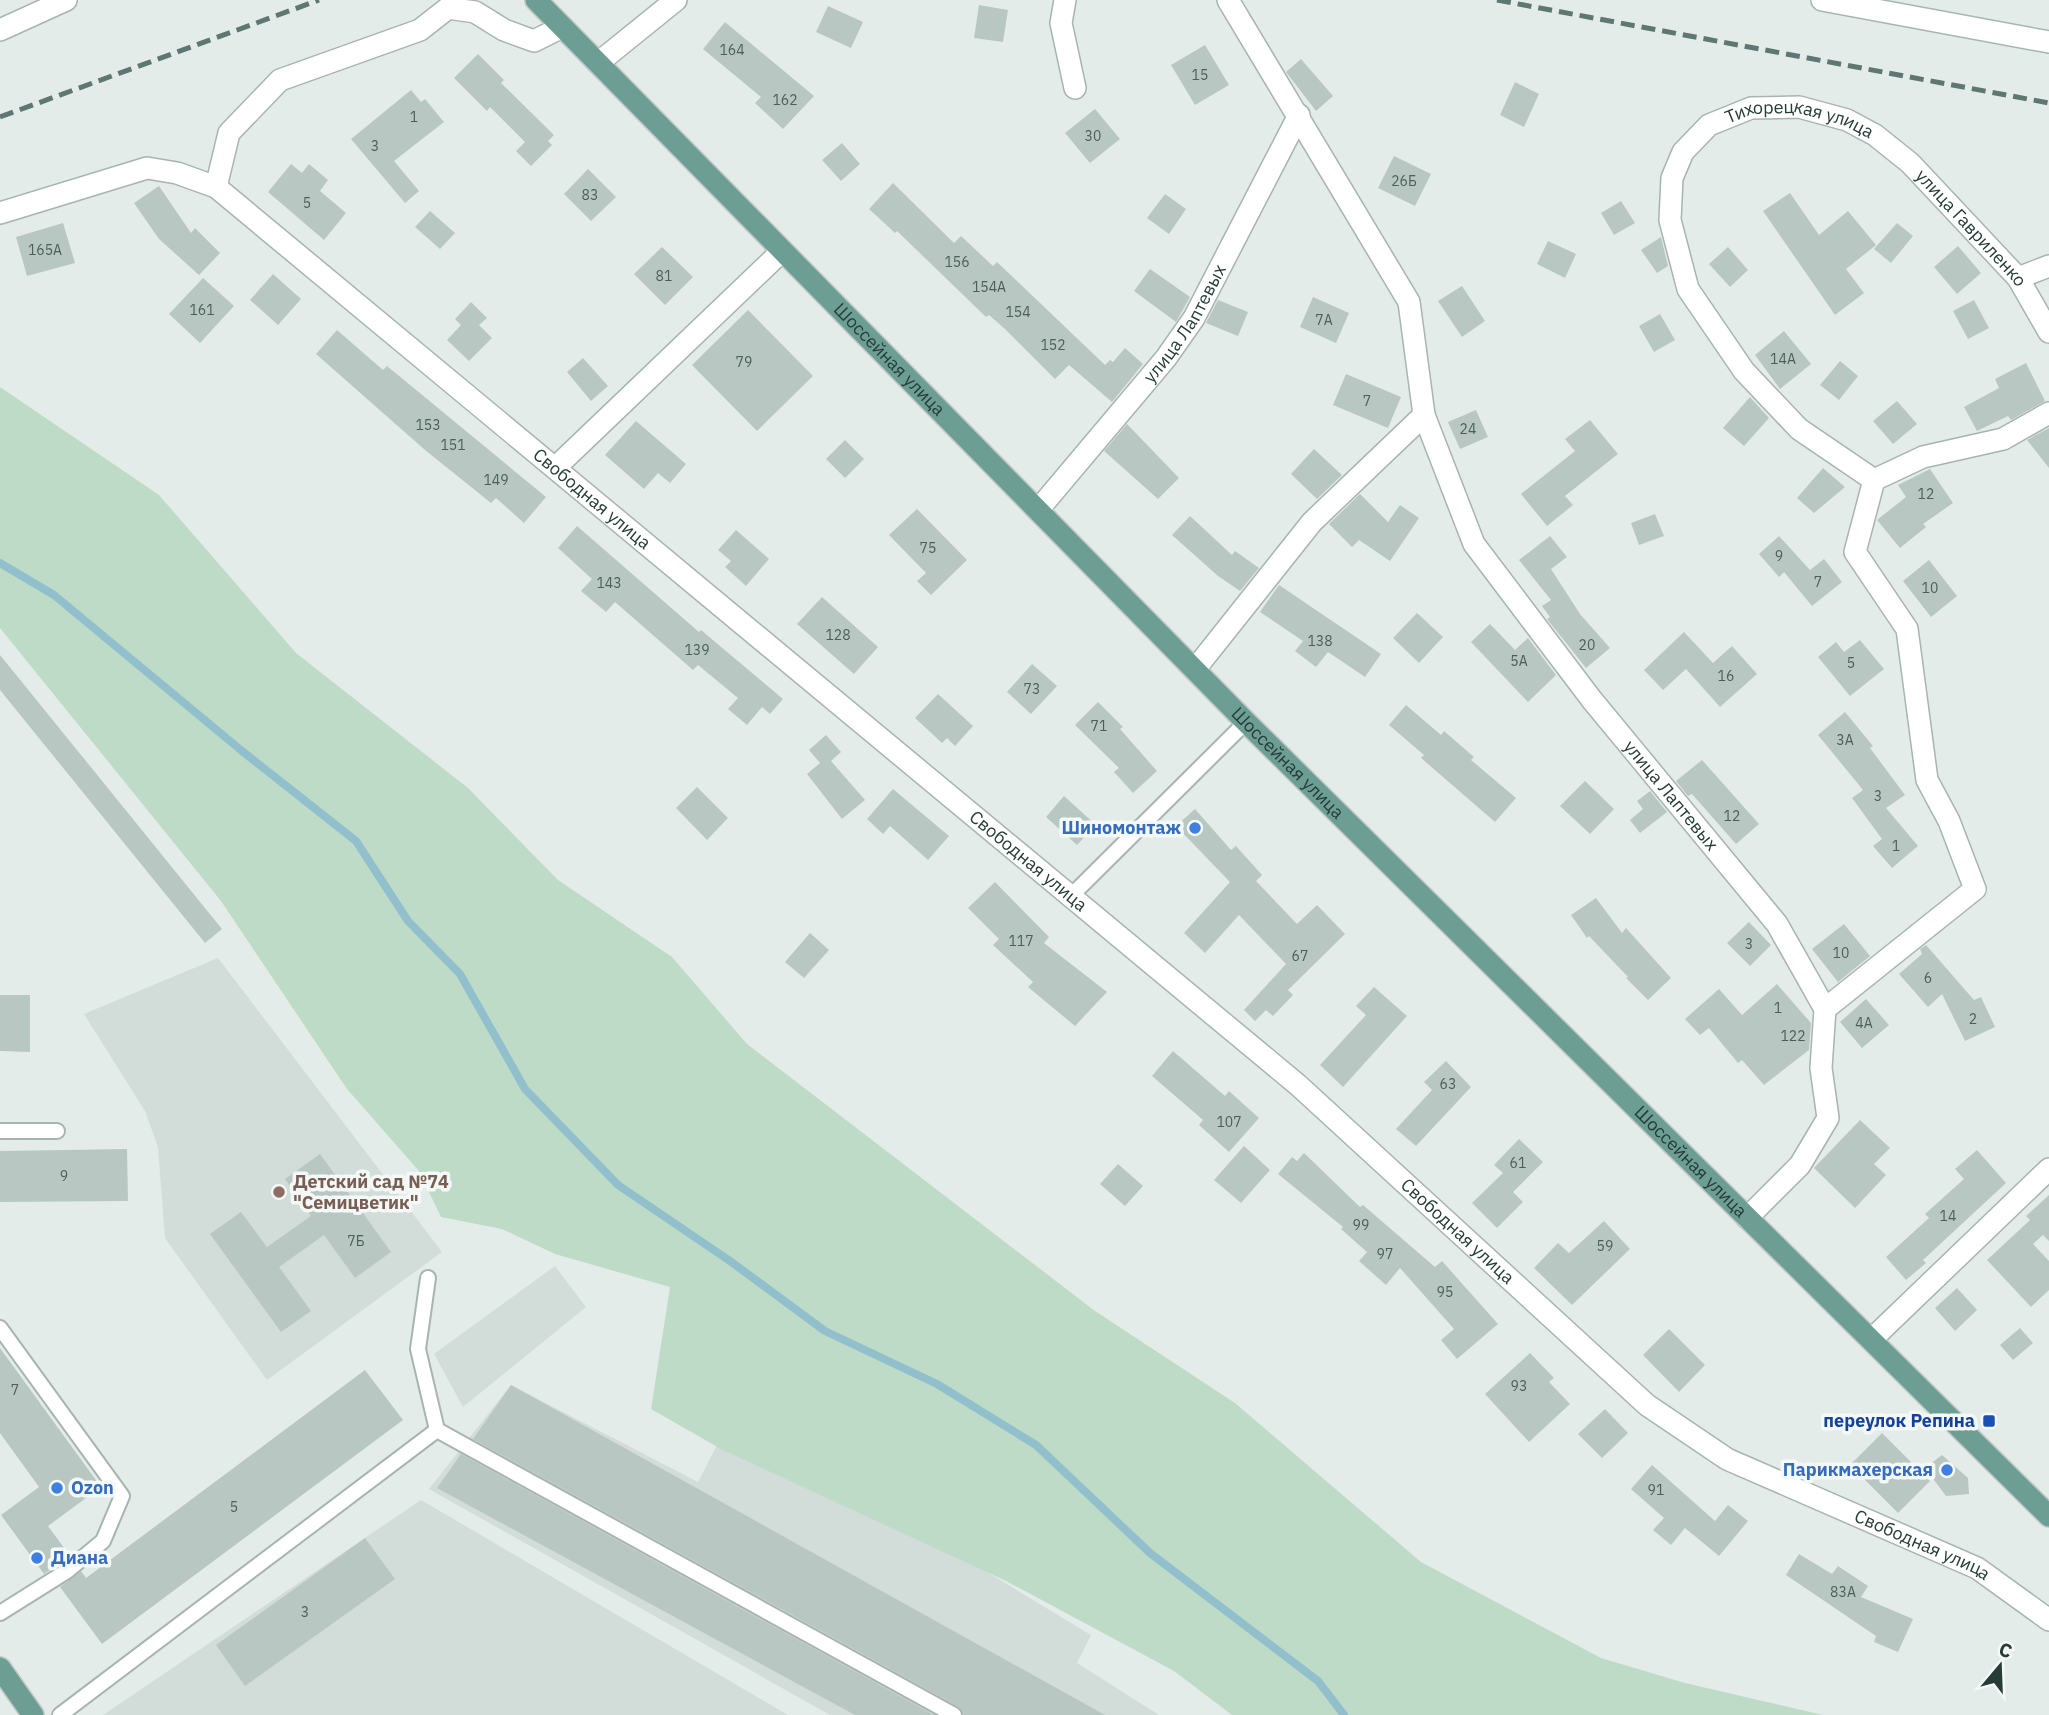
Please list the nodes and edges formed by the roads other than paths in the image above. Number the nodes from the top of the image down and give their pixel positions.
1 (66, 0) edge
2 (536, 0) edge
3 (676, 0) edge
4 (1065, 0) edge
5 (1228, 0) edge
6 (1822, 0) edge
7 (1844, 2) edge
8 (562, 27) junction
9 (0, 30) edge
10 (2049, 42) edge
11 (598, 63) junction
12 (1075, 88) dead end
13 (1299, 115) junction
14 (1910, 163) joint
15 (216, 187) junction
16 (0, 213) edge
17 (781, 252) junction
18 (2049, 265) edge
19 (2018, 278) junction
20 (2049, 332) edge
21 (2049, 413) edge
22 (1424, 415) junction
23 (555, 468) junction
24 (1874, 480) junction
25 (1038, 510) junction
26 (1196, 668) junction
27 (1246, 722) junction
28 (1071, 896) junction
29 (1825, 1009) junction
30 (0, 1131) edge
31 (57, 1131) dead end
32 (2049, 1169) edge
33 (1747, 1218) junction
34 (428, 1278) dead end
35 (0, 1328) edge
36 (1872, 1339) junction
37 (437, 1430) junction
38 (2049, 1516) edge
39 (0, 1613) edge
40 (2049, 1620) edge
41 (0, 1668) edge
42 (33, 1715) edge
43 (60, 1715) edge
44 (954, 1715) edge

1 - 9 street
2 - 8 main road, Шоссейная улица
3 - 11 street
4 - 12 street
5 - 13 street, улица Лаптевых
6 - 7 street
7 - 10 street
8 - 11 main road, Шоссейная улица
8 - 15 street
11 - 17 main road, Шоссейная улица
13 - 22 street, улица Лаптевых
13 - 25 street, улица Лаптевых
14 - 19 street, улица Гавриленко
14 - 24 street, Тихорецкая улица
15 - 16 street, Свободная улица
15 - 23 street, Свободная улица
17 - 23 street
17 - 25 main road, Шоссейная улица
18 - 19 street
19 - 20 street, улица Гавриленко
21 - 24 street
22 - 26 street
22 - 29 street, улица Лаптевых
23 - 28 street, Свободная улица
24 - 29 street
25 - 26 main road, Шоссейная улица
26 - 27 main road, Шоссейная улица
27 - 28 lane
27 - 33 main road, Шоссейная улица
28 - 40 street, Свободная улица
29 - 33 street
30 - 31 lane
32 - 36 street
33 - 36 main road, Шоссейная улица
34 - 37 lane
35 - 39 lane
36 - 38 main road, Шоссейная улица
37 - 43 lane
37 - 44 lane
41 - 42 main road

